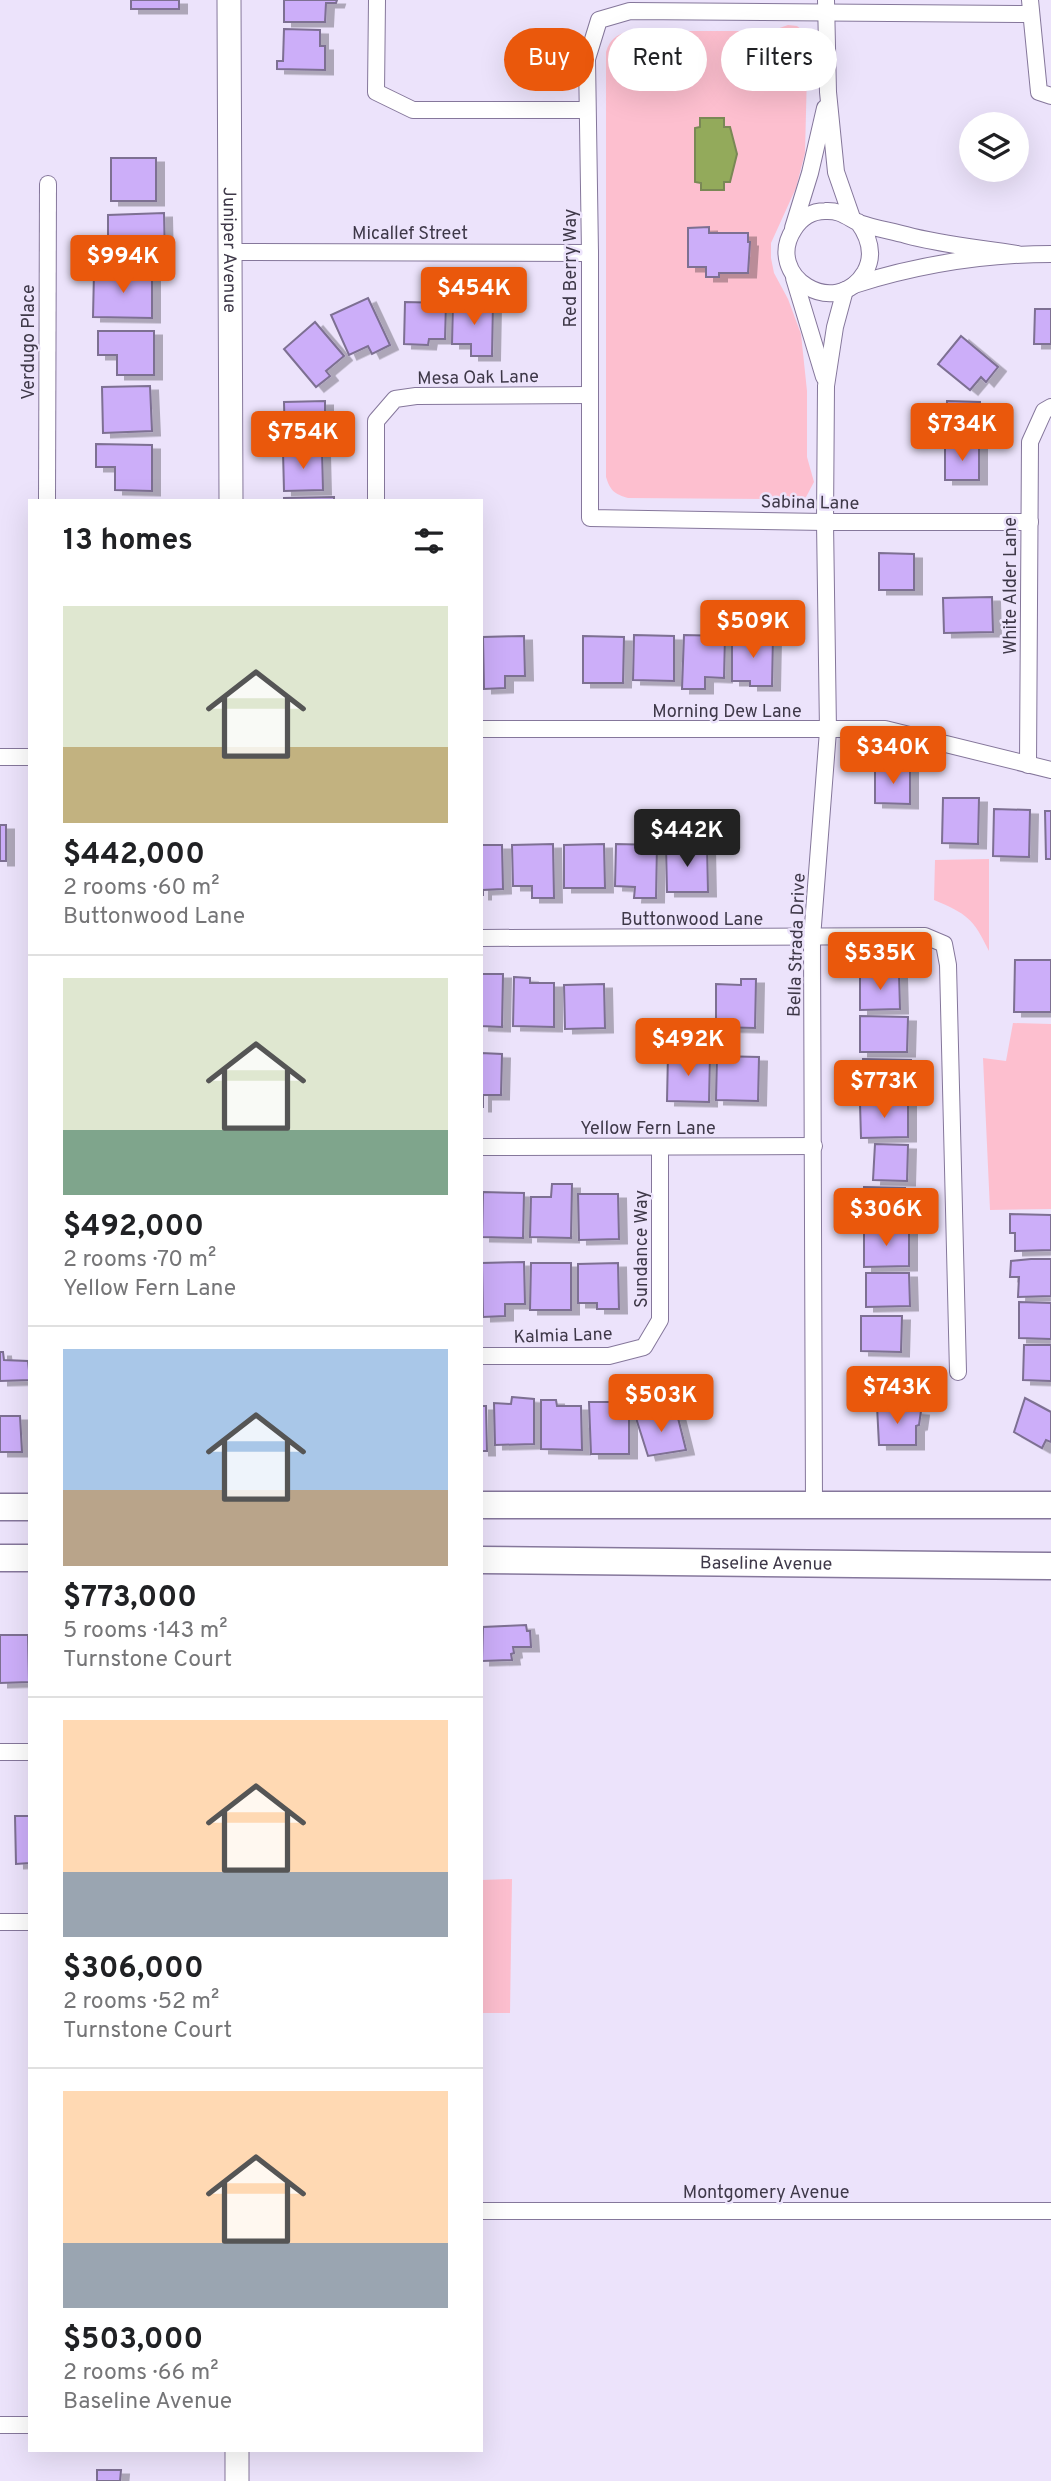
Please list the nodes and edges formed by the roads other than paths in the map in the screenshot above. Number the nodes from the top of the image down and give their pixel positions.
1 (229, 0) edge
2 (377, 0) edge
3 (826, 6) edge
4 (1030, 7) edge
5 (828, 92) junction
6 (1045, 94) edge
7 (587, 110) junction
8 (48, 184) dead end
9 (855, 220) junction
10 (790, 234) junction
11 (231, 252) junction
12 (590, 253) junction
13 (1017, 254) junction
14 (1051, 254) edge
15 (793, 274) junction
16 (849, 287) junction
17 (827, 386) junction
18 (590, 395) junction
19 (1047, 409) edge
20 (47, 499) edge
21 (231, 499) edge
22 (376, 499) edge
23 (590, 518) joint
24 (825, 522) junction
25 (1030, 522) junction
26 (483, 729) edge
27 (828, 731) junction
28 (0, 757) edge
29 (28, 757) edge
30 (1028, 765) junction
31 (1051, 770) edge
32 (483, 938) edge
33 (812, 938) junction
34 (814, 1146) junction
35 (483, 1147) edge
36 (660, 1147) junction
37 (645, 1346) joint
38 (483, 1356) edge
39 (958, 1373) dead end
40 (483, 1505) edge
41 (814, 1505) junction
42 (1051, 1505) edge
43 (0, 1507) edge
44 (28, 1507) edge
45 (0, 1559) edge
46 (28, 1559) edge
47 (483, 1560) edge
48 (1051, 1566) edge
49 (0, 1752) edge
50 (28, 1752) edge
51 (0, 1922) edge
52 (28, 1922) edge
53 (483, 2211) edge
54 (1051, 2211) edge
55 (0, 2425) edge
56 (28, 2425) edge
57 (237, 2452) edge
58 (237, 2481) edge

1 - 11 street, Juniper Avenue
2 - 7 street
3 - 4 street
3 - 5 street
3 - 7 street, Red Berry Way
4 - 6 street
5 - 9 street
5 - 10 street
7 - 12 street, Red Berry Way
8 - 20 street, Verdugo Place
9 - 10 street
9 - 13 street
9 - 16 street
10 - 15 street
11 - 12 street, Micallef Street
11 - 21 street, Juniper Avenue
12 - 18 street, Red Berry Way
13 - 14 street
13 - 16 street
15 - 16 street
15 - 17 street, Bella Strada Drive
16 - 17 street, Bella Strada Drive
17 - 24 street, Bella Strada Drive
18 - 22 street, Mesa Oak Lane
18 - 23 street, Red Berry Way
19 - 25 street, White Alder Lane
23 - 24 street, Sabina Lane
24 - 25 street, Sabina Lane
24 - 27 street, Bella Strada Drive
25 - 30 street, White Alder Lane
26 - 27 street, Morning Dew Lane
27 - 30 street, Morning Dew Lane
27 - 33 street, Bella Strada Drive
28 - 29 street
30 - 31 street, Morning Dew Lane
32 - 33 street, Buttonwood Lane
33 - 34 street, Bella Strada Drive
33 - 39 street, Buttonwood Lane
34 - 36 street, Yellow Fern Lane
34 - 41 street, Bella Strada Drive
35 - 36 street, Yellow Fern Lane
36 - 37 street, Sundance Way
37 - 38 street, Kalmia Lane
40 - 41 main road
41 - 42 main road
43 - 44 main road
45 - 46 main road
47 - 48 main road, Baseline Avenue
49 - 50 street
51 - 52 street
53 - 54 street, Montgomery Avenue
55 - 56 street
57 - 58 street

